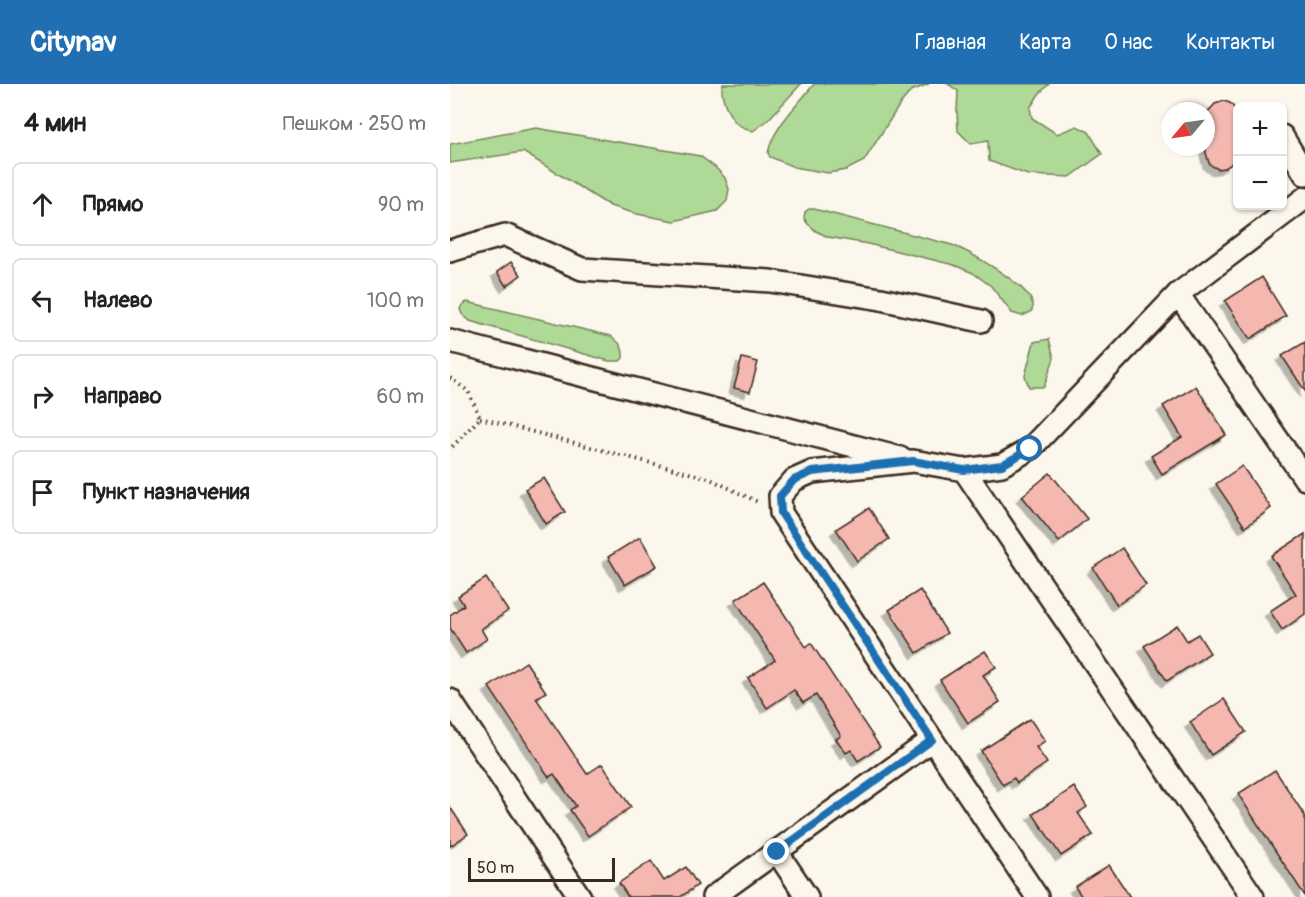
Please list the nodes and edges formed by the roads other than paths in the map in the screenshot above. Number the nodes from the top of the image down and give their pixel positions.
1 (1287, 144) edge
2 (1305, 174) edge
3 (1305, 198) edge
4 (450, 251) edge
5 (1178, 294) junction
6 (981, 321) dead end
7 (450, 341) edge
8 (913, 461) junction
9 (964, 470) junction
10 (1305, 479) edge
11 (450, 700) edge
12 (932, 740) junction
13 (777, 852) junction
14 (580, 897) edge
15 (713, 897) edge
16 (807, 897) edge
17 (1037, 897) edge
18 (1253, 897) edge

1 - 2 street
3 - 5 street
4 - 6 street
5 - 9 street
5 - 10 street
7 - 8 street
8 - 9 street
8 - 12 street
9 - 18 street
11 - 14 street
12 - 13 street
12 - 17 street
13 - 15 street
13 - 16 street

